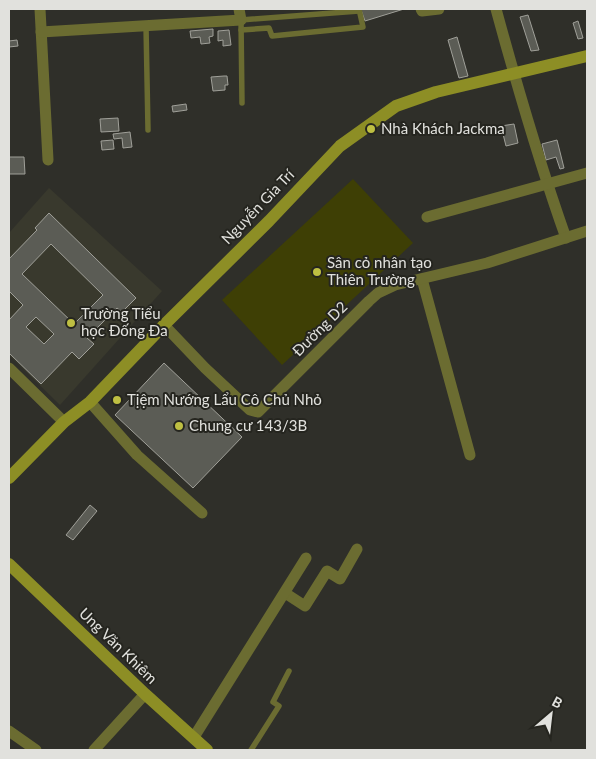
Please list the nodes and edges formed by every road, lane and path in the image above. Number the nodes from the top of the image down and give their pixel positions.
1 (40, 9) edge
2 (421, 9) edge
3 (439, 9) edge
4 (496, 9) edge
5 (359, 10) edge
6 (240, 20) edge
7 (146, 26) junction
8 (41, 32) junction
9 (587, 56) edge
10 (514, 75) junction
11 (242, 103) dead end
12 (148, 130) dead end
13 (48, 160) dead end
14 (587, 173) edge
15 (547, 184) junction
16 (427, 217) dead end
17 (587, 231) edge
18 (566, 238) junction
19 (422, 279) junction
20 (164, 325) junction
21 (9, 368) edge
22 (90, 402) junction
23 (64, 422) junction
24 (470, 454) dead end
25 (9, 478) edge
26 (202, 512) dead end
27 (357, 549) dead end
28 (306, 558) dead end
29 (9, 564) edge
30 (285, 593) junction
31 (289, 671) dead end
32 (145, 694) junction
33 (9, 731) edge
34 (194, 737) junction
35 (36, 750) edge
36 (94, 750) edge
37 (207, 750) edge
38 (251, 750) edge

1 - 8 street
2 - 3 street
4 - 10 street
5 - 6 lane
5 - 6 lane
6 - 7 street
6 - 11 lane
7 - 8 street
7 - 12 lane
8 - 13 street
9 - 10 street, Nguyễn Gia Trí
10 - 15 street
10 - 20 street, Nguyễn Gia Trí
14 - 15 street
15 - 16 street
15 - 18 street
17 - 18 street, Đường D2
18 - 19 street, Đường D2
19 - 20 street, Đường D2
19 - 24 street
20 - 22 street, Nguyễn Gia Trí
21 - 23 street
22 - 23 street, Nguyễn Gia Trí
22 - 26 street
23 - 25 street, Nguyễn Gia Trí
27 - 30 street
28 - 30 street
29 - 32 street, Ung Văn Khiêm
30 - 34 street
31 - 38 lane
32 - 34 street, Ung Văn Khiêm
32 - 36 street
33 - 35 street
34 - 37 street, Ung Văn Khiêm

